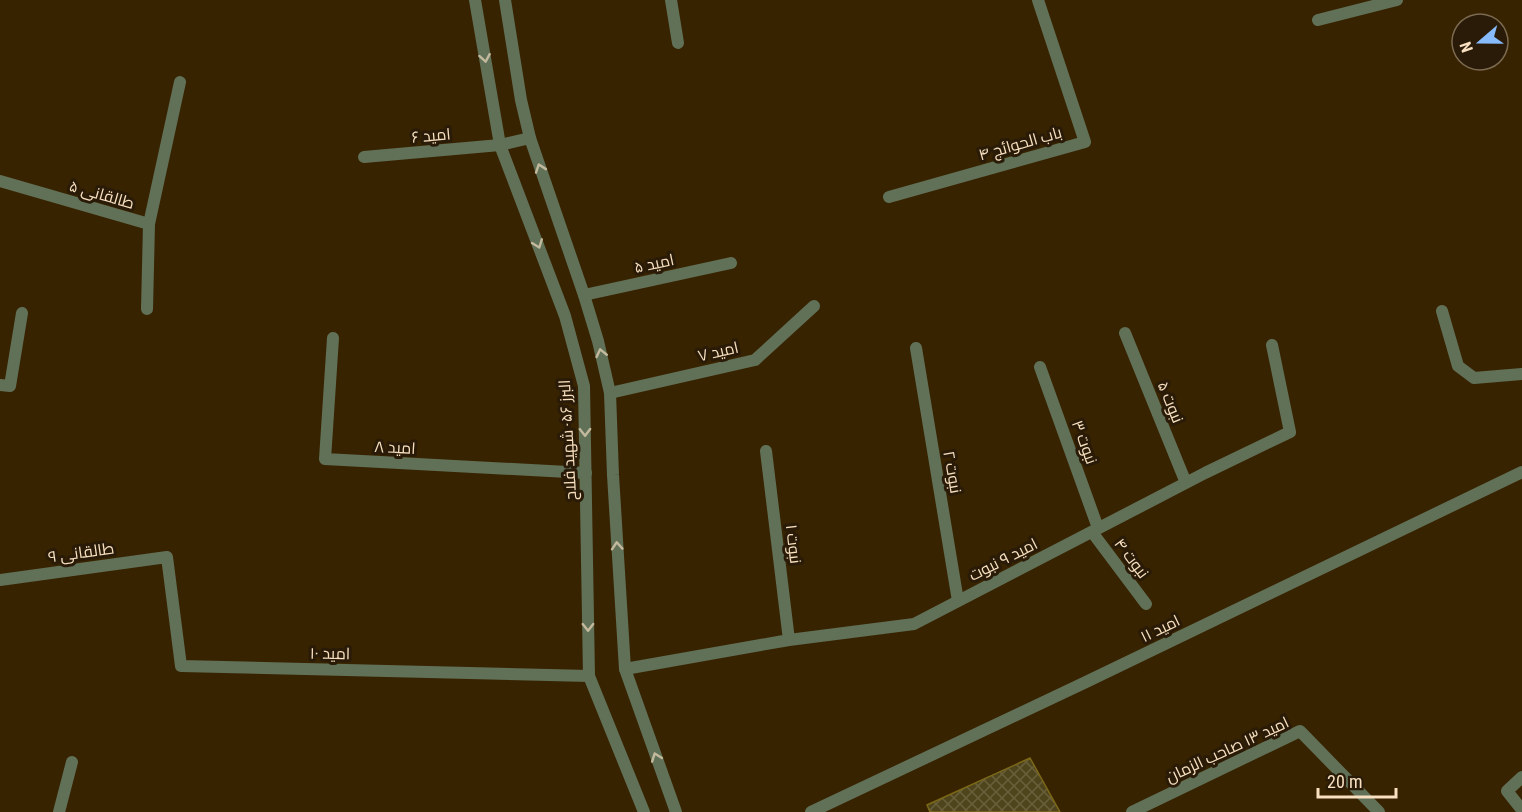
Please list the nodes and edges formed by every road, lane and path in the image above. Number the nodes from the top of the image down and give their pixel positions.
1 (475, 0) edge
2 (505, 0) edge
3 (671, 0) edge
4 (1038, 0) edge
5 (1397, 0) edge
6 (1318, 20) dead end
7 (678, 43) dead end
8 (180, 82) dead end
9 (530, 138) junction
10 (500, 145) junction
11 (364, 157) dead end
12 (0, 181) edge
13 (889, 197) dead end
14 (149, 224) junction
15 (731, 263) dead end
16 (584, 295) junction
17 (814, 306) dead end
18 (147, 309) dead end
19 (1442, 311) dead end
20 (22, 313) dead end
21 (1125, 333) dead end
22 (333, 338) dead end
23 (1272, 345) dead end
24 (916, 348) dead end
25 (1040, 367) dead end
26 (1522, 374) edge
27 (0, 385) edge
28 (610, 393) junction
29 (766, 452) dead end
30 (1522, 472) edge
31 (586, 473) junction
32 (1186, 483) junction
33 (1095, 530) junction
34 (167, 557) joint
35 (0, 580) edge
36 (958, 601) junction
37 (1146, 604) dead end
38 (789, 640) junction
39 (625, 669) junction
40 (589, 676) junction
41 (72, 762) dead end
42 (1522, 777) edge
43 (1522, 810) edge
44 (59, 812) edge
45 (644, 812) edge
46 (676, 812) edge
47 (810, 812) edge
48 (1132, 812) edge
49 (1379, 812) edge

1 -> 10 street, البرز ۵۶- شهید فلاح
2 - 9 street
3 - 7 street
4 - 13 street, باب الحوائج ۴
5 - 6 street
8 - 14 street
9 - 10 street, امید ۶
16 -> 9 street
10 - 11 street, امید ۶
10 -> 31 street, البرز ۵۶- شهید فلاح
12 - 14 street, طالقانی ۵
14 - 18 street, طالقانی ۵
15 - 16 street, امید ۵
28 -> 16 street
17 - 28 street, امید ۷
19 - 26 street
20 - 27 street
21 - 32 street, نبوت ۵
22 - 31 street, امید ۸
23 - 32 street, امید ۹ نبوت
24 - 36 street, نبوت ۲
25 - 33 street, نبوت ۳
39 -> 28 street
29 - 38 street, نبوت ۱
30 - 47 street, امید ۱۱
31 -> 40 street, البرز ۵۶- شهید فلاح
32 - 33 street, امید ۹ نبوت
33 - 36 street, امید ۹ نبوت
33 - 37 street, نبوت ۴
34 - 35 street, طالقانی ۹
34 - 40 street, امید ۱۰
36 - 38 street, امید ۹ نبوت
38 - 39 street, امید ۹ نبوت
46 -> 39 street
40 - 45 street, البرز ۵۶- شهید فلاح
41 - 44 street
42 - 43 street
48 - 49 street, امید ۱۳ صاحب الزمان

